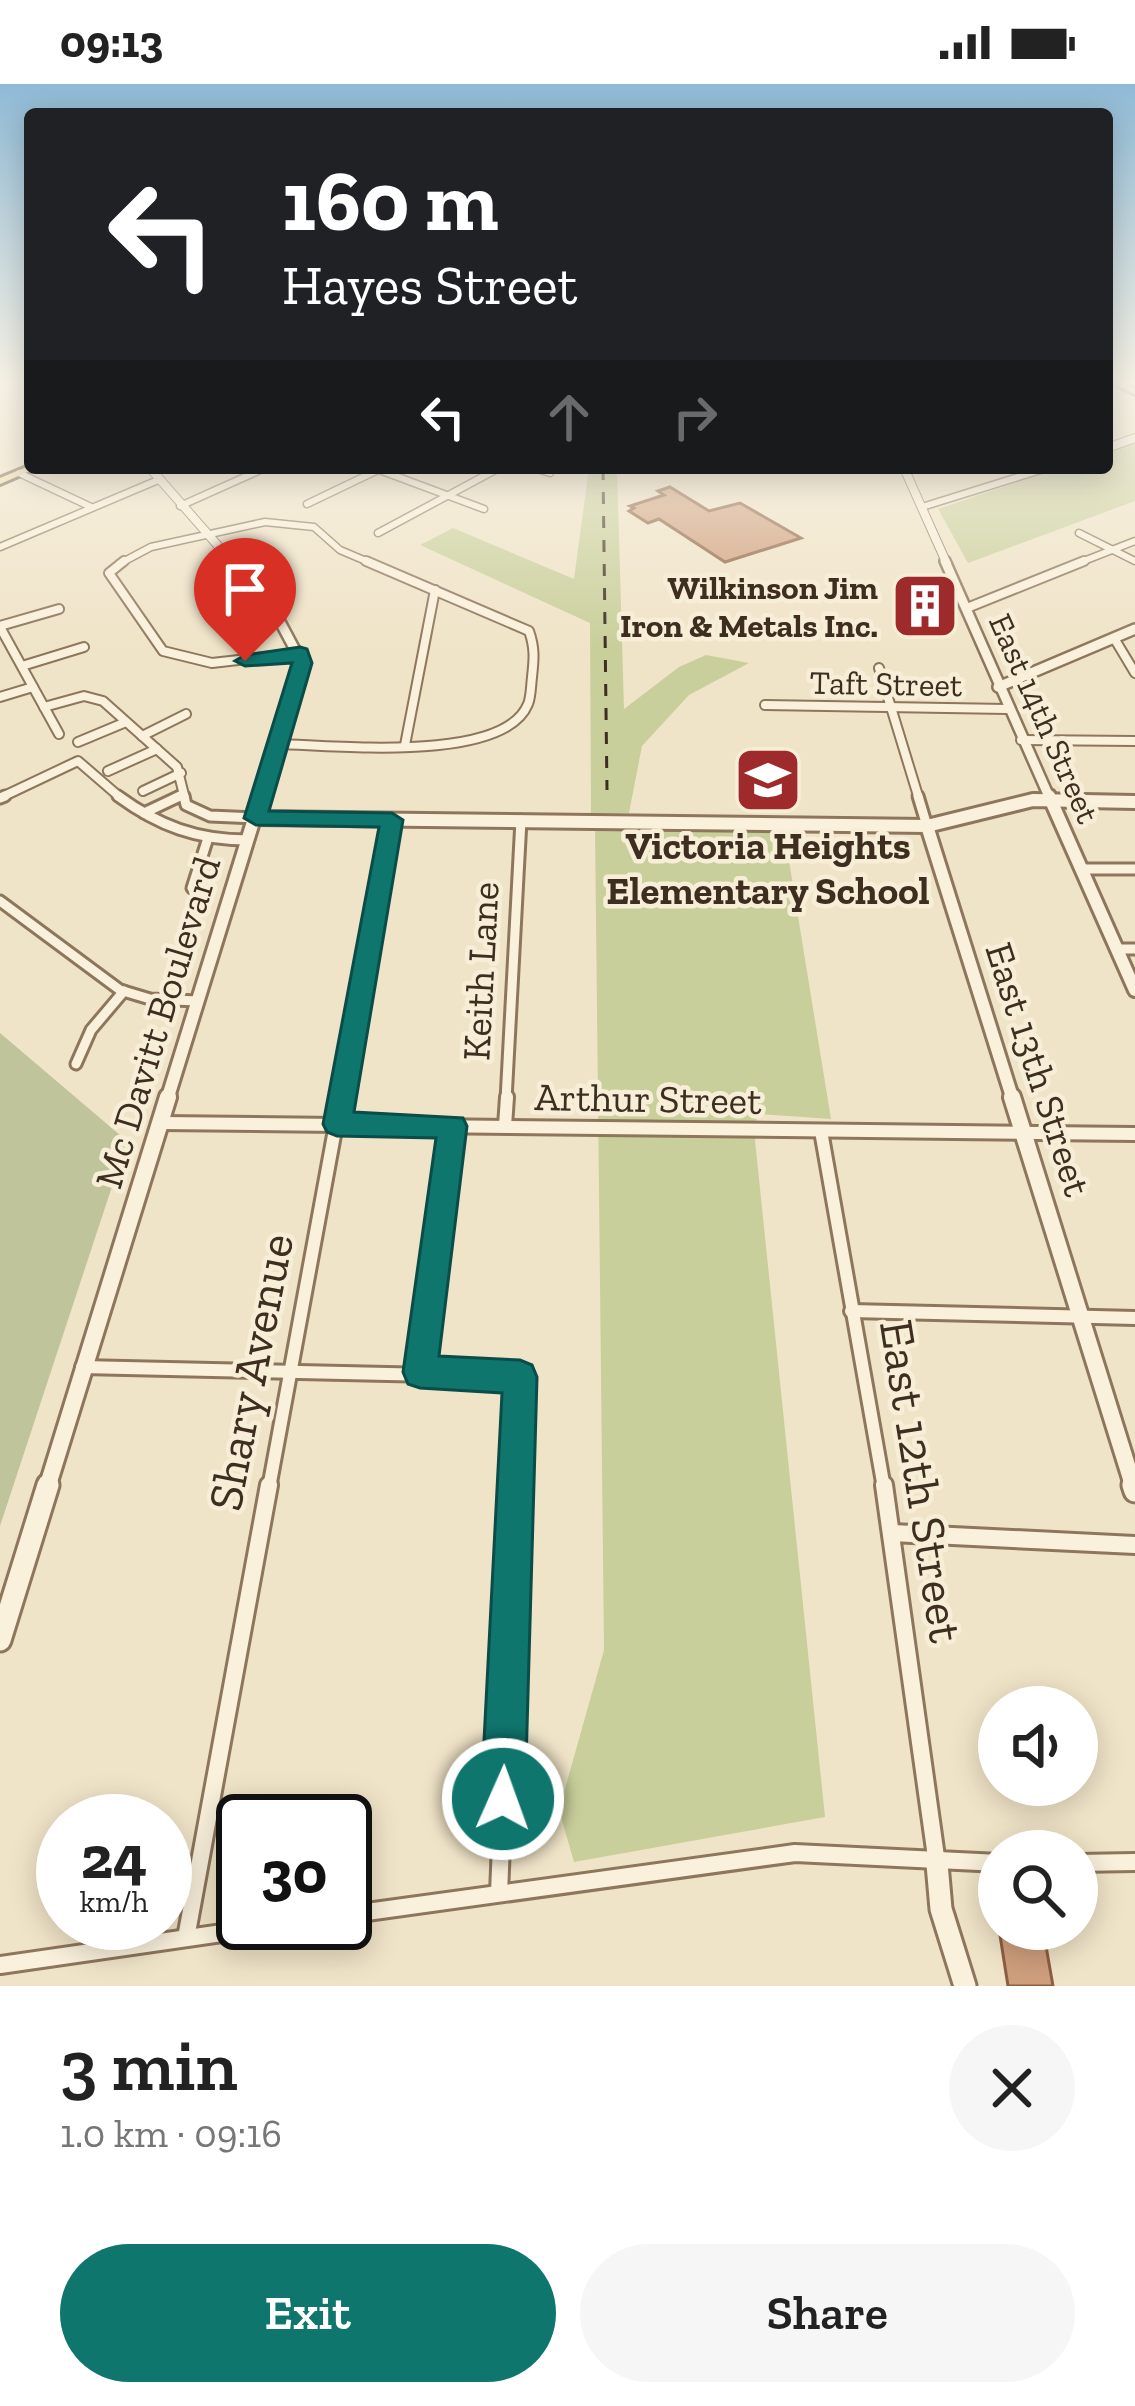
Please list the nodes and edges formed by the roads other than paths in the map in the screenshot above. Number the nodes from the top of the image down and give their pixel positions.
1 (24, 470) edge
2 (19, 473) junction
3 (154, 474) edge
4 (252, 474) edge
5 (368, 474) edge
6 (391, 474) edge
7 (488, 474) edge
8 (907, 474) edge
9 (1028, 474) edge
10 (0, 477) edge
11 (158, 480) junction
12 (447, 496) junction
13 (308, 504) dead end
14 (180, 506) junction
15 (91, 507) junction
16 (922, 507) junction
17 (484, 509) dead end
18 (378, 533) dead end
19 (1079, 533) dead end
20 (207, 536) junction
21 (1135, 542) edge
22 (0, 547) edge
23 (1113, 550) junction
24 (1135, 561) edge
25 (435, 590) junction
26 (967, 608) junction
27 (59, 609) dead end
28 (0, 626) edge
29 (1135, 629) edge
30 (1114, 638) junction
31 (84, 647) dead end
32 (300, 653) junction
33 (22, 667) junction
34 (879, 668) dead end
35 (1135, 673) edge
36 (33, 687) junction
37 (998, 687) junction
38 (0, 697) edge
39 (765, 705) dead end
40 (889, 706) junction
41 (44, 707) junction
42 (1007, 709) junction
43 (186, 714) dead end
44 (126, 722) junction
45 (59, 734) dead end
46 (142, 736) junction
47 (1021, 740) junction
48 (1135, 740) edge
49 (79, 742) dead end
50 (280, 744) junction
51 (405, 745) junction
52 (157, 749) junction
53 (108, 771) dead end
54 (181, 773) junction
55 (143, 791) dead end
56 (181, 795) junction
57 (0, 798) edge
58 (1052, 801) junction
59 (1135, 802) edge
60 (144, 813) junction
61 (256, 818) junction
62 (392, 820) junction
63 (520, 820) junction
64 (928, 826) junction
65 (248, 840) junction
66 (207, 841) junction
67 (1082, 869) junction
68 (1135, 869) edge
69 (192, 887) dead end
70 (0, 901) edge
71 (1117, 949) junction
72 (1135, 949) edge
73 (1135, 990) edge
74 (124, 991) junction
75 (198, 1000) junction
76 (76, 1064) dead end
77 (161, 1123) junction
78 (337, 1124) junction
79 (452, 1126) junction
80 (506, 1126) junction
81 (1024, 1130) junction
82 (821, 1131) junction
83 (1135, 1134) edge
84 (851, 1310) junction
85 (1083, 1318) junction
86 (1135, 1318) edge
87 (82, 1367) junction
88 (288, 1371) junction
89 (420, 1372) junction
90 (1135, 1491) edge
91 (892, 1533) junction
92 (1135, 1546) edge
93 (0, 1640) edge
94 (1135, 1862) edge
95 (978, 1863) edge
96 (1098, 1863) edge
97 (937, 1864) junction
98 (499, 1893) junction
99 (192, 1910) edge
100 (372, 1911) edge
101 (104, 1950) edge
102 (0, 1965) edge
103 (965, 1986) edge

1 - 2 main road
2 - 10 main road
2 - 15 street
3 - 11 street
4 - 14 street
5 - 13 street
6 - 12 street
7 - 12 street
8 - 16 street, East 14th Street
9 - 16 street
11 - 14 street
11 - 15 street
12 - 17 street
12 - 18 street
14 - 20 street
15 - 22 street
16 - 26 street, East 14th Street
19 - 23 street
20 - 25 street
20 - 32 street
20 - 32 street
21 - 23 street
23 - 24 street
23 - 26 street
25 - 51 street
25 - 51 street
26 - 37 street, East 14th Street
27 - 28 street
28 - 33 street
29 - 30 street
30 - 35 street
30 - 37 street
31 - 33 street
32 - 50 street, Mc Davitt Boulevard
33 - 36 street
34 - 40 street, East 13th Street
36 - 38 street
36 - 41 street
37 - 42 street, East 14th Street
39 - 40 street, Taft Street
40 - 42 street, Taft Street
40 - 64 street, East 13th Street
41 - 44 street
41 - 45 street
42 - 47 street, East 14th Street
43 - 46 street
44 - 46 street
44 - 49 street
46 - 52 street
47 - 48 street
47 - 58 street, East 14th Street
50 - 51 street
50 - 61 street, Mc Davitt Boulevard
52 - 53 street
52 - 54 street
54 - 55 street
54 - 56 street
56 - 60 street
56 - 61 street
57 - 60 street
58 - 59 street
58 - 64 street
58 - 67 street, East 14th Street
60 - 66 street
61 - 62 street
61 - 65 street, Mc Davitt Boulevard
62 - 63 street
62 - 78 street, Shary Avenue
63 - 64 street
63 - 80 street, Keith Lane
64 - 81 street, East 13th Street
65 - 66 street
65 - 75 street, Mc Davitt Boulevard
66 - 69 street
67 - 68 street
67 - 71 street, East 14th Street
70 - 74 street
71 - 72 street
71 - 73 street, East 14th Street
74 - 75 street
74 - 76 street
75 - 77 street, Mc Davitt Boulevard
77 - 78 street, Arthur Street
77 - 87 street, Mc Davitt Boulevard
78 - 79 street, Arthur Street
78 - 88 street, Shary Avenue
79 - 80 street, Arthur Street
79 - 89 street
80 - 82 street, Arthur Street
81 - 82 street, Arthur Street
81 - 83 street, Arthur Street
81 - 85 street, East 13th Street
82 - 84 street, East 12th Street
84 - 85 street
84 - 91 street, East 12th Street
85 - 86 street
85 - 90 street, East 13th Street
87 - 88 street
87 - 93 street, Mc Davitt Boulevard
88 - 89 street
88 - 99 street, Shary Avenue
89 - 98 street
91 - 92 street
91 - 97 street, East 12th Street
94 - 96 street
95 - 97 street
97 - 98 street
97 - 103 street, East 12th Street
98 - 100 street
101 - 102 street

